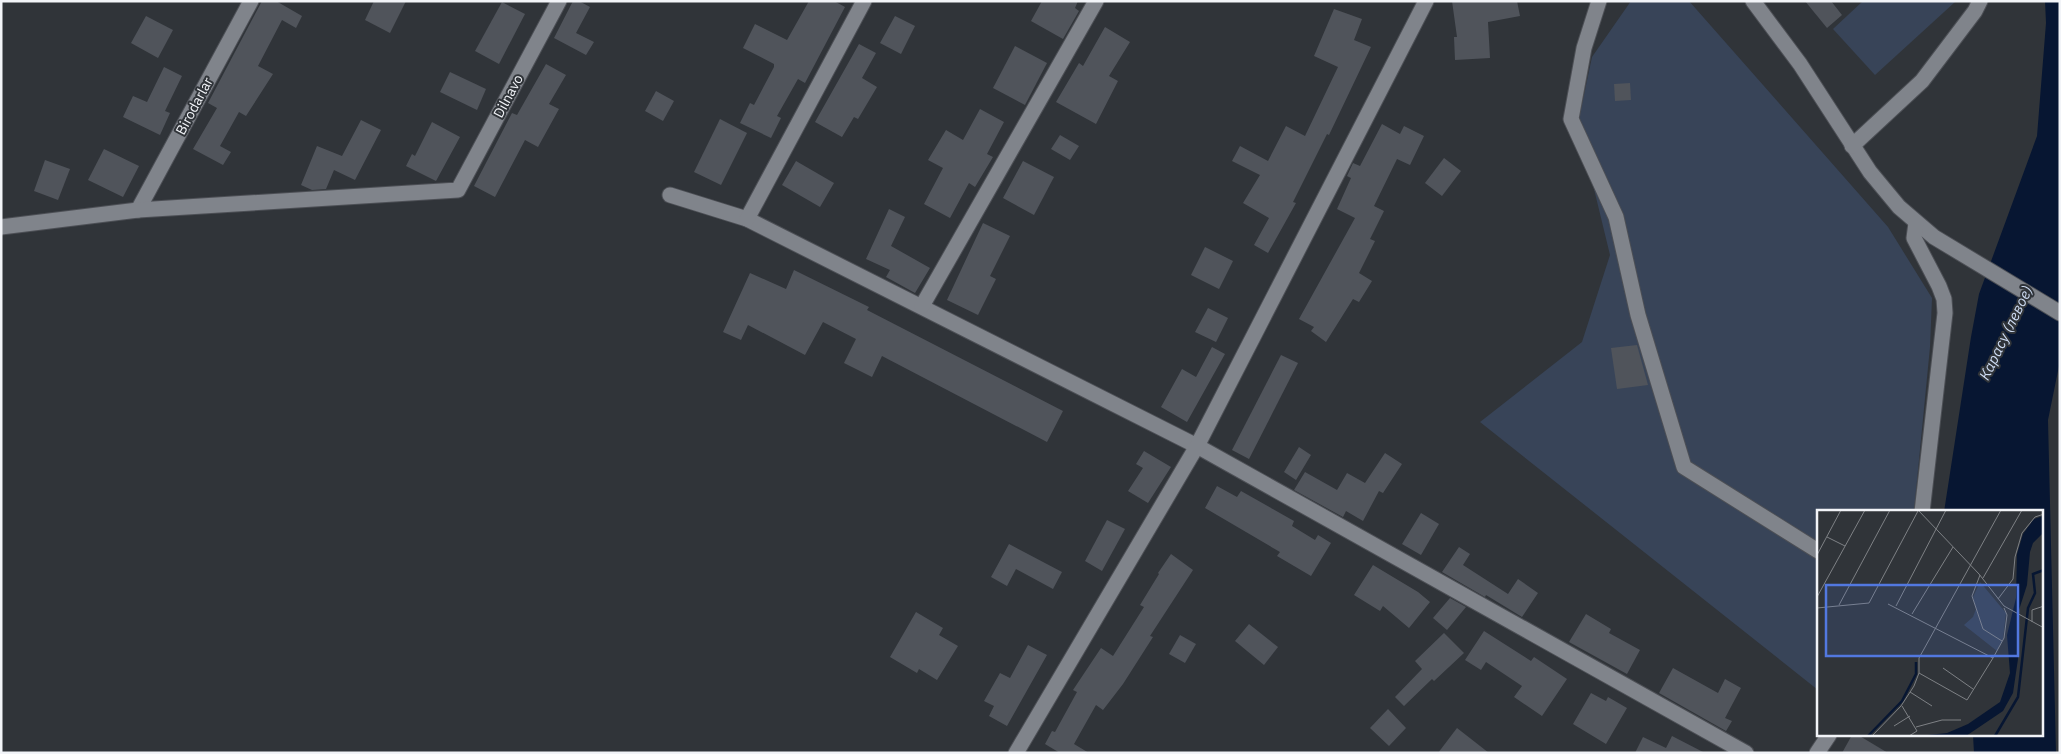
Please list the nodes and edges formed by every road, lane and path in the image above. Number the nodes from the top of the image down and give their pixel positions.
1 (251, 1) edge
2 (559, 1) edge
3 (864, 1) edge
4 (1096, 1) edge
5 (1426, 1) edge
6 (1599, 1) edge
7 (1754, 1) edge
8 (1980, 1) edge
9 (1852, 146) junction
10 (670, 195) dead end
11 (138, 210) junction
12 (747, 219) junction
13 (1916, 223) junction
14 (1, 227) edge
15 (922, 306) junction
16 (2060, 313) edge
17 (1197, 446) junction
18 (1922, 510) edge
19 (1817, 550) edge
20 (1828, 736) edge
21 (1016, 753) edge
22 (1746, 753) edge
23 (1817, 753) edge

1 - 11 street, Birodarlar
2 - 11 street, Dilnavo
3 - 12 street
4 - 15 street
5 - 17 street
6 - 19 street
7 - 9 street
8 - 9 street
9 - 13 street
10 - 12 street
11 - 14 street
12 - 15 street
13 - 16 street
13 - 18 street
15 - 17 street
17 - 21 street
17 - 22 street
20 - 23 street

